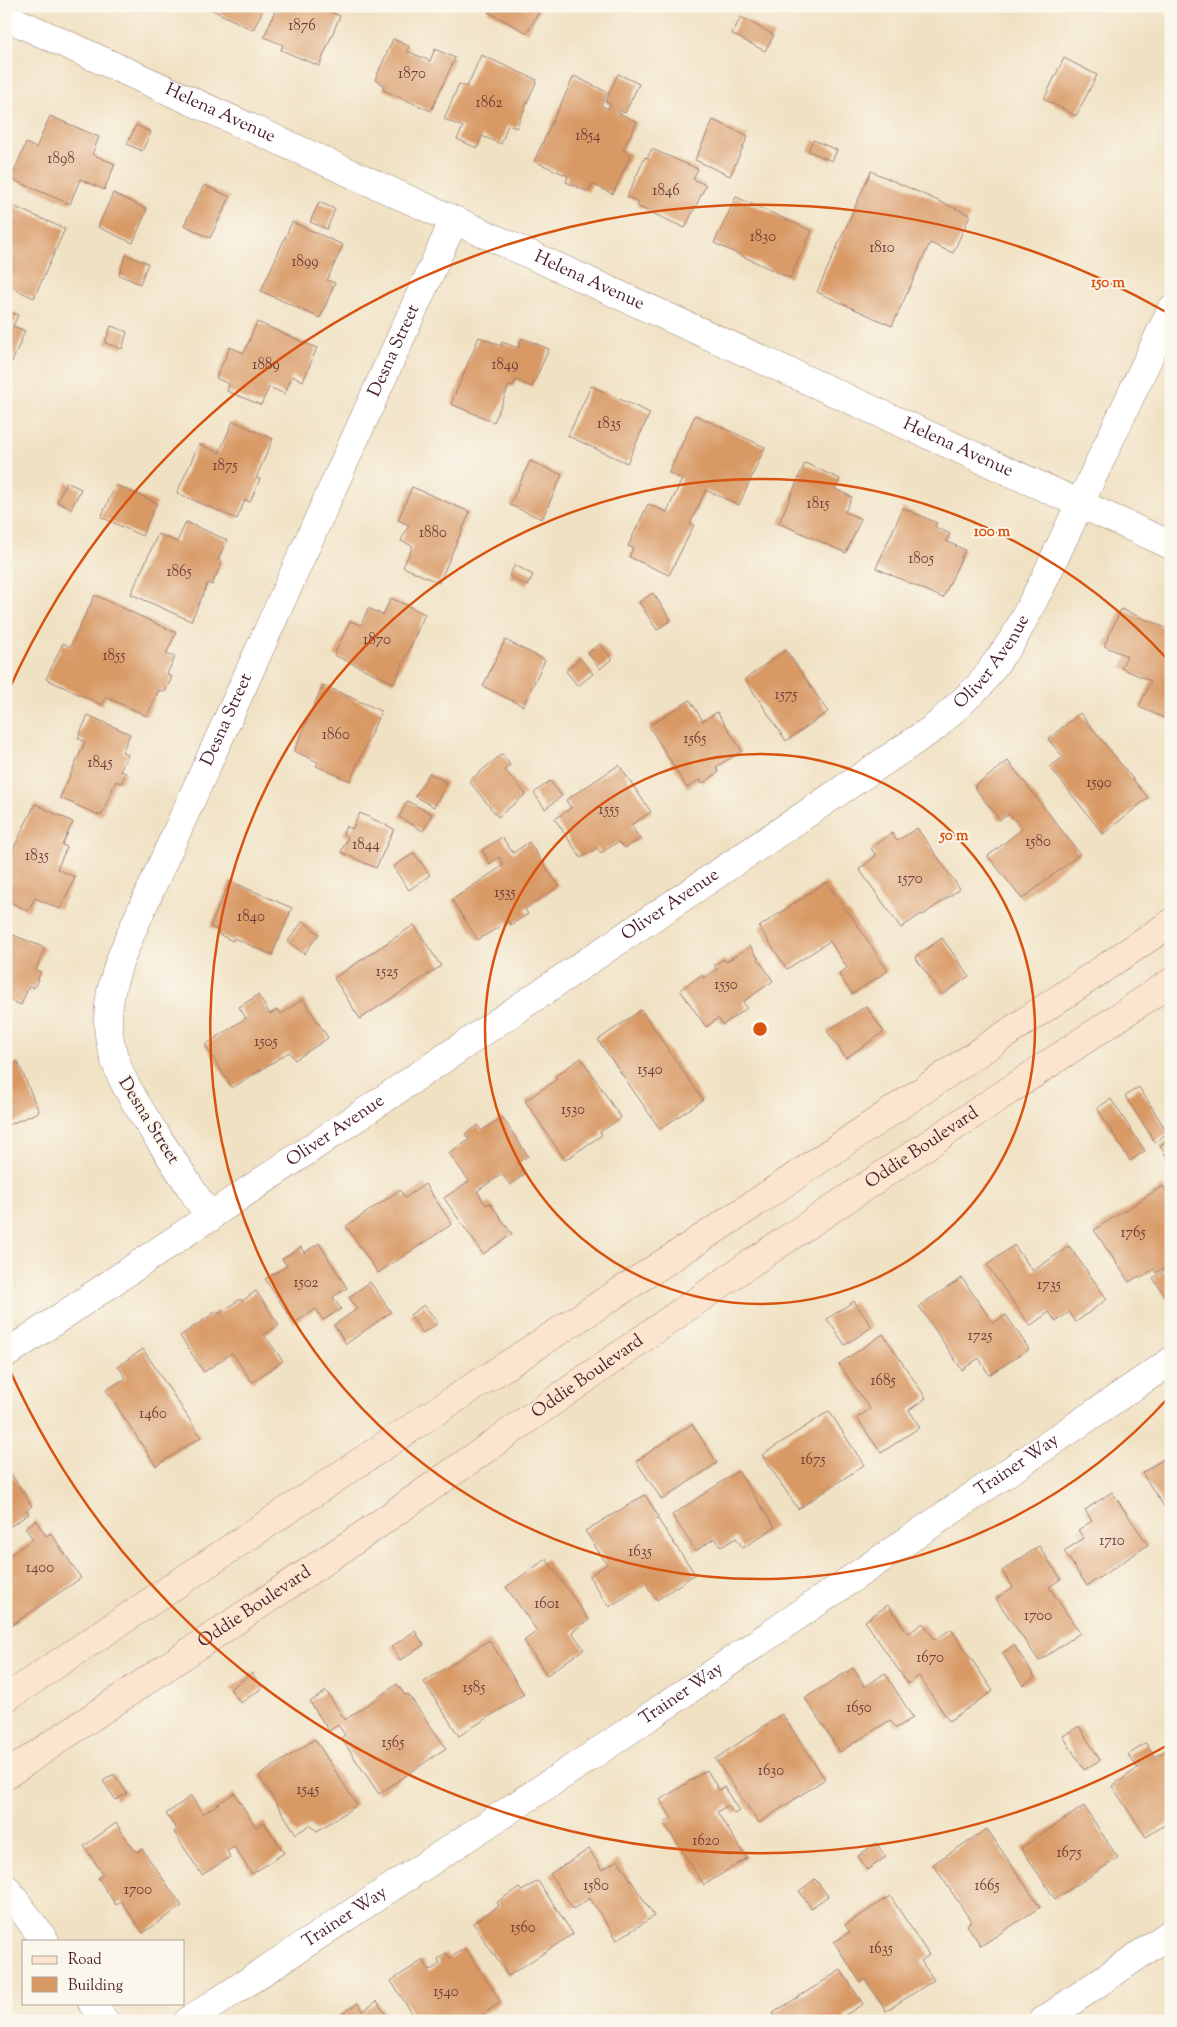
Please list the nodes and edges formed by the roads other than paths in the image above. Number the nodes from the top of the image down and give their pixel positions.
1 (6, 17) edge
2 (454, 220) junction
3 (1171, 310) edge
4 (1080, 503) junction
5 (1171, 545) edge
6 (1171, 923) edge
7 (1171, 982) edge
8 (210, 1218) junction
9 (6, 1354) edge
10 (1171, 1361) edge
11 (6, 1698) edge
12 (6, 1775) edge
13 (6, 1888) edge
14 (1171, 1933) edge
15 (44, 1940) edge
16 (93, 2004) edge
17 (105, 2021) edge
18 (188, 2021) edge
19 (1043, 2021) edge

1 - 2 street, Helena Avenue
2 - 4 street, Helena Avenue
2 - 8 street, Desna Street
3 - 4 street, Oliver Avenue
4 - 5 street, Helena Avenue
4 - 8 street, Oliver Avenue
6 - 11 main road
7 - 12 main road, Oddie Boulevard
8 - 9 street, Oliver Avenue
10 - 18 street, Trainer Way
13 - 15 street
14 - 19 street
16 - 17 street

